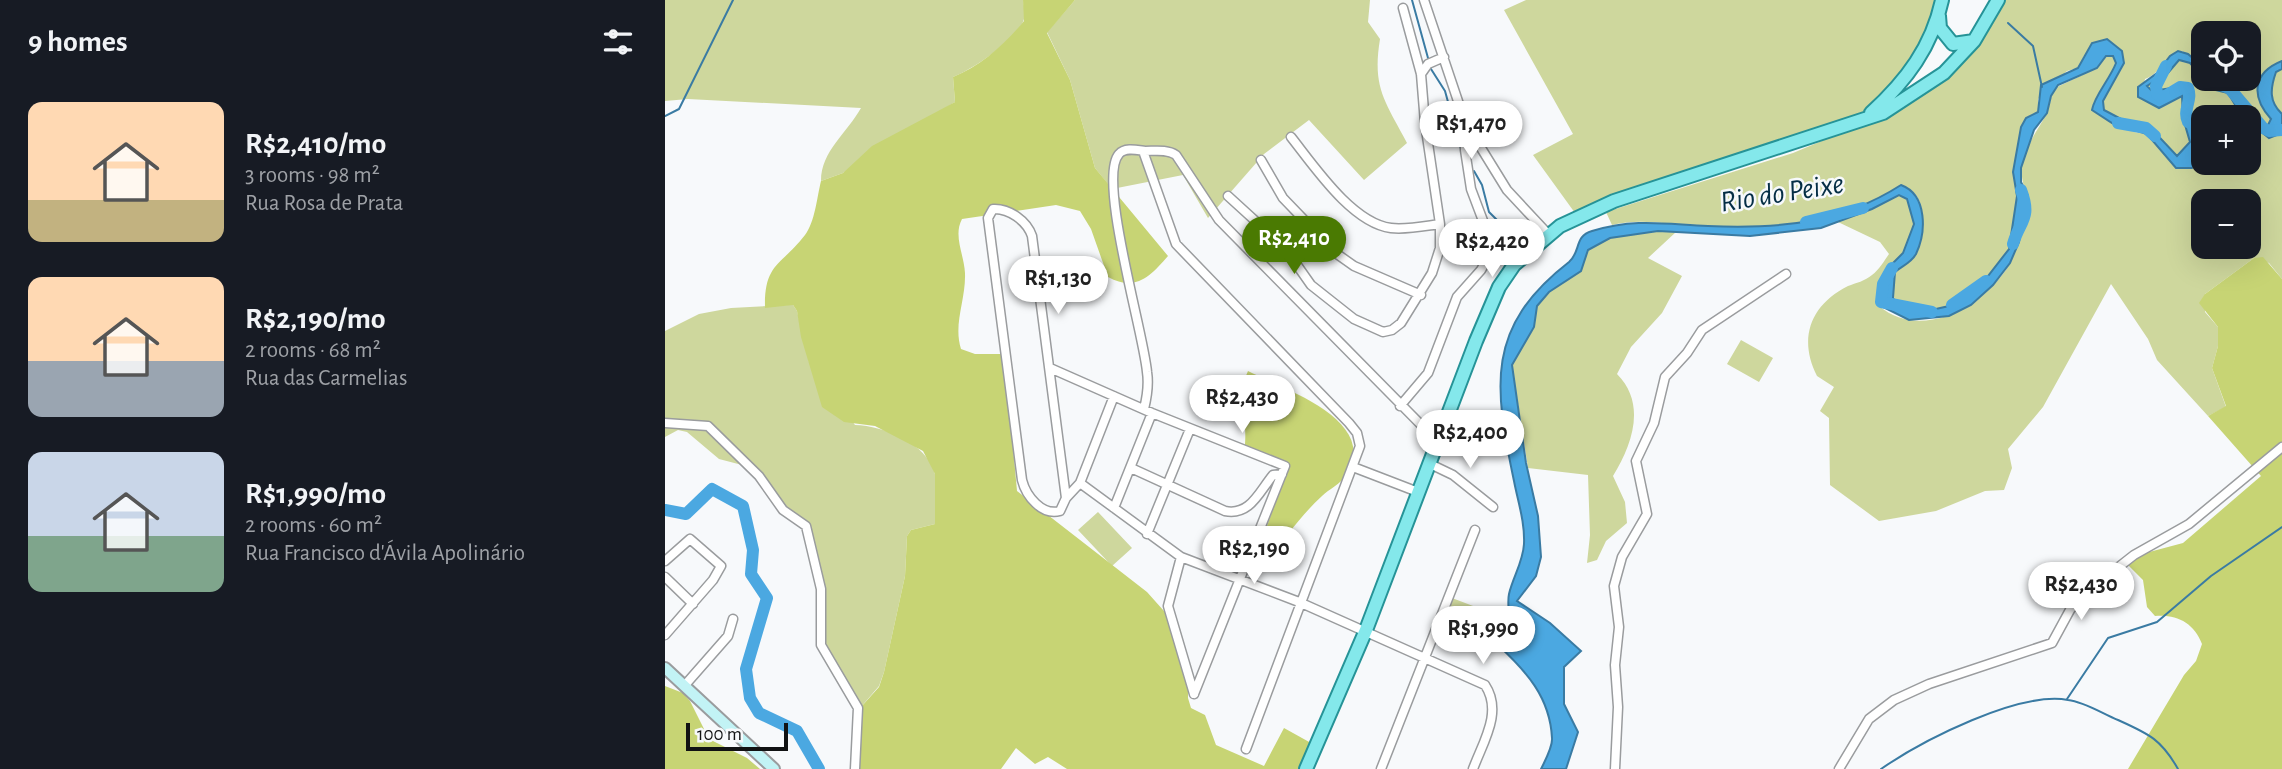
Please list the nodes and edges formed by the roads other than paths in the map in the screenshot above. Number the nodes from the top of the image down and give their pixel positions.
1 (1424, 0) edge
2 (1942, 0) edge
3 (1998, 0) edge
4 (1403, 8) dead end
5 (1939, 15) junction
6 (1974, 41) junction
7 (1444, 57) junction
8 (1421, 74) junction
9 (1863, 120) junction
10 (1465, 122) junction
11 (1291, 137) dead end
12 (1143, 151) junction
13 (1261, 160) dead end
14 (1228, 196) dead end
15 (1440, 224) junction
16 (1549, 234) junction
17 (1786, 274) dead end
18 (1421, 295) junction
19 (1050, 368) junction
20 (1114, 396) junction
21 (1400, 406) junction
22 (1148, 411) junction
23 (665, 424) edge
24 (1190, 429) junction
25 (1437, 441) junction
26 (2282, 447) edge
27 (1428, 463) junction
28 (1353, 467) junction
29 (1131, 468) junction
30 (1284, 470) junction
31 (1080, 483) junction
32 (1167, 484) junction
33 (1418, 492) junction
34 (1066, 498) junction
35 (1493, 507) dead end
36 (1114, 508) junction
37 (1475, 530) dead end
38 (1147, 534) junction
39 (1181, 557) junction
40 (665, 561) edge
41 (665, 578) edge
42 (1241, 579) junction
43 (1299, 602) junction
44 (693, 604) junction
45 (733, 619) dead end
46 (1366, 630) junction
47 (665, 635) edge
48 (1424, 656) junction
49 (665, 668) edge
50 (685, 685) junction
51 (1246, 749) dead end
52 (774, 769) edge
53 (855, 769) edge
54 (1306, 769) edge
55 (1381, 769) edge
56 (1473, 769) edge
57 (1615, 769) edge
58 (1839, 769) edge

1 - 7 street
2 - 5 main road
3 - 6 main road
4 - 8 street
5 - 6 main road
5 - 9 main road
6 - 9 main road
7 - 8 street
7 - 10 street
8 - 15 street
9 - 16 main road
10 - 16 street
10 - 21 street
11 - 15 street
12 - 21 street
12 - 22 street
12 - 28 street
13 - 18 street
14 - 18 street
15 - 18 street
16 - 25 main road
17 - 57 street
19 - 20 street
19 - 34 street
19 - 34 street
20 - 22 street
20 - 31 street
21 - 25 street
22 - 24 street
22 - 29 street
23 - 53 street
24 - 30 street
24 - 32 street
25 - 27 main road
26 - 58 street
27 - 33 main road
27 - 35 street
28 - 33 street
28 - 43 street
29 - 32 street
29 - 36 street
30 - 32 street
30 - 42 street
31 - 34 street
31 - 36 street
32 - 38 street
33 - 46 main road
36 - 38 street
37 - 48 street
38 - 39 street
39 - 42 street
39 - 42 street
40 - 44 street
41 - 44 street
42 - 43 street
43 - 46 street
43 - 51 street
44 - 47 street
45 - 50 street
46 - 48 street
46 - 54 main road
48 - 55 street
48 - 56 street
49 - 50 street
50 - 52 street

